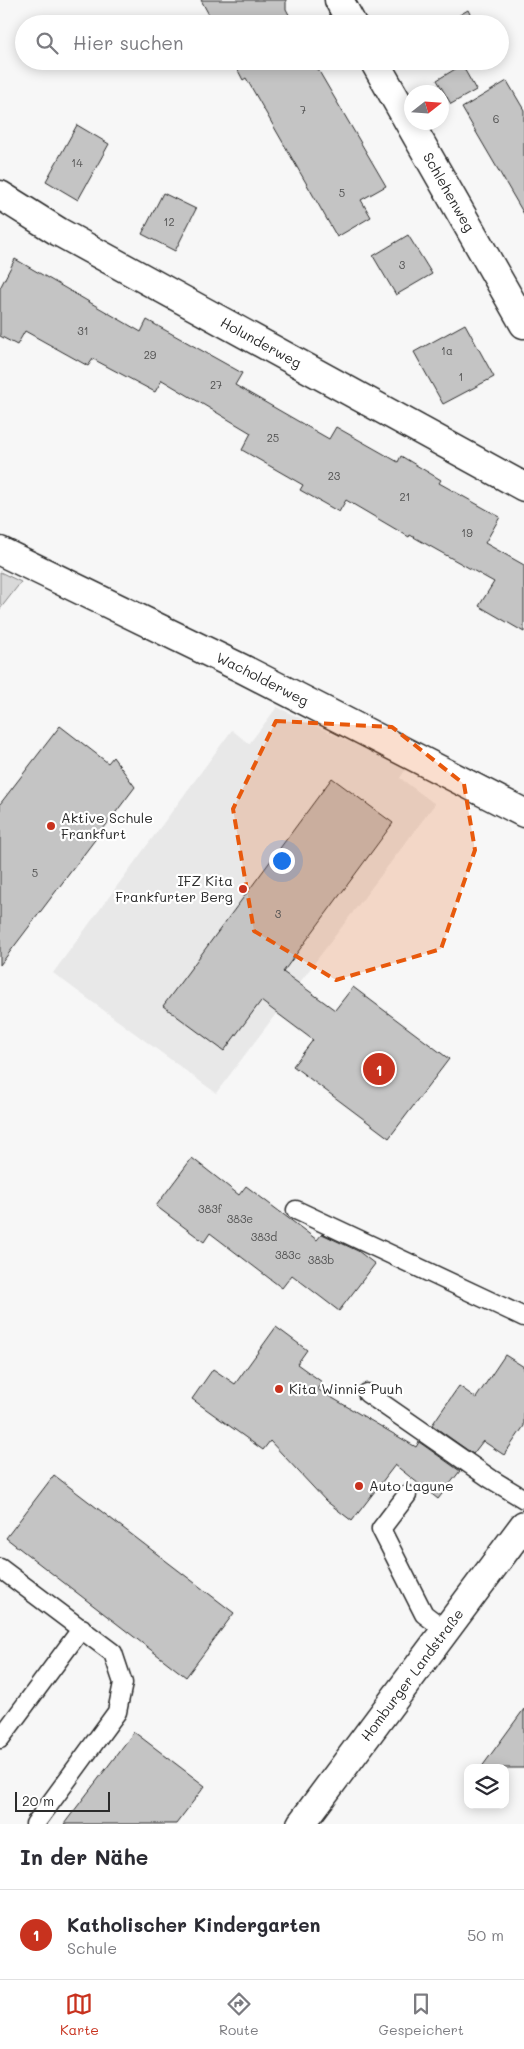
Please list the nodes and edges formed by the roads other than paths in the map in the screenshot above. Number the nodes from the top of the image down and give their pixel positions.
1 (339, 0) edge
2 (347, 15) edge
3 (379, 70) edge
4 (0, 195) edge
5 (524, 324) edge
6 (524, 487) edge
7 (0, 551) edge
8 (524, 813) edge
9 (296, 1210) dead end
10 (524, 1317) edge
11 (367, 1393) dead end
12 (407, 1495) dead end
13 (524, 1499) edge
14 (524, 1525) edge
15 (0, 1568) edge
16 (82, 1628) junction
17 (446, 1630) junction
18 (0, 1740) edge
19 (35, 1824) edge
20 (301, 1824) edge

1 - 2 street
3 - 5 street, Schlehenweg
4 - 6 street, Holunderweg
7 - 8 street, Wacholderweg
9 - 10 lane
11 - 13 lane
12 - 17 lane
14 - 17 street, Homburger Landstraße
15 - 16 lane
16 - 18 lane
16 - 19 lane
17 - 20 street, Homburger Landstraße

